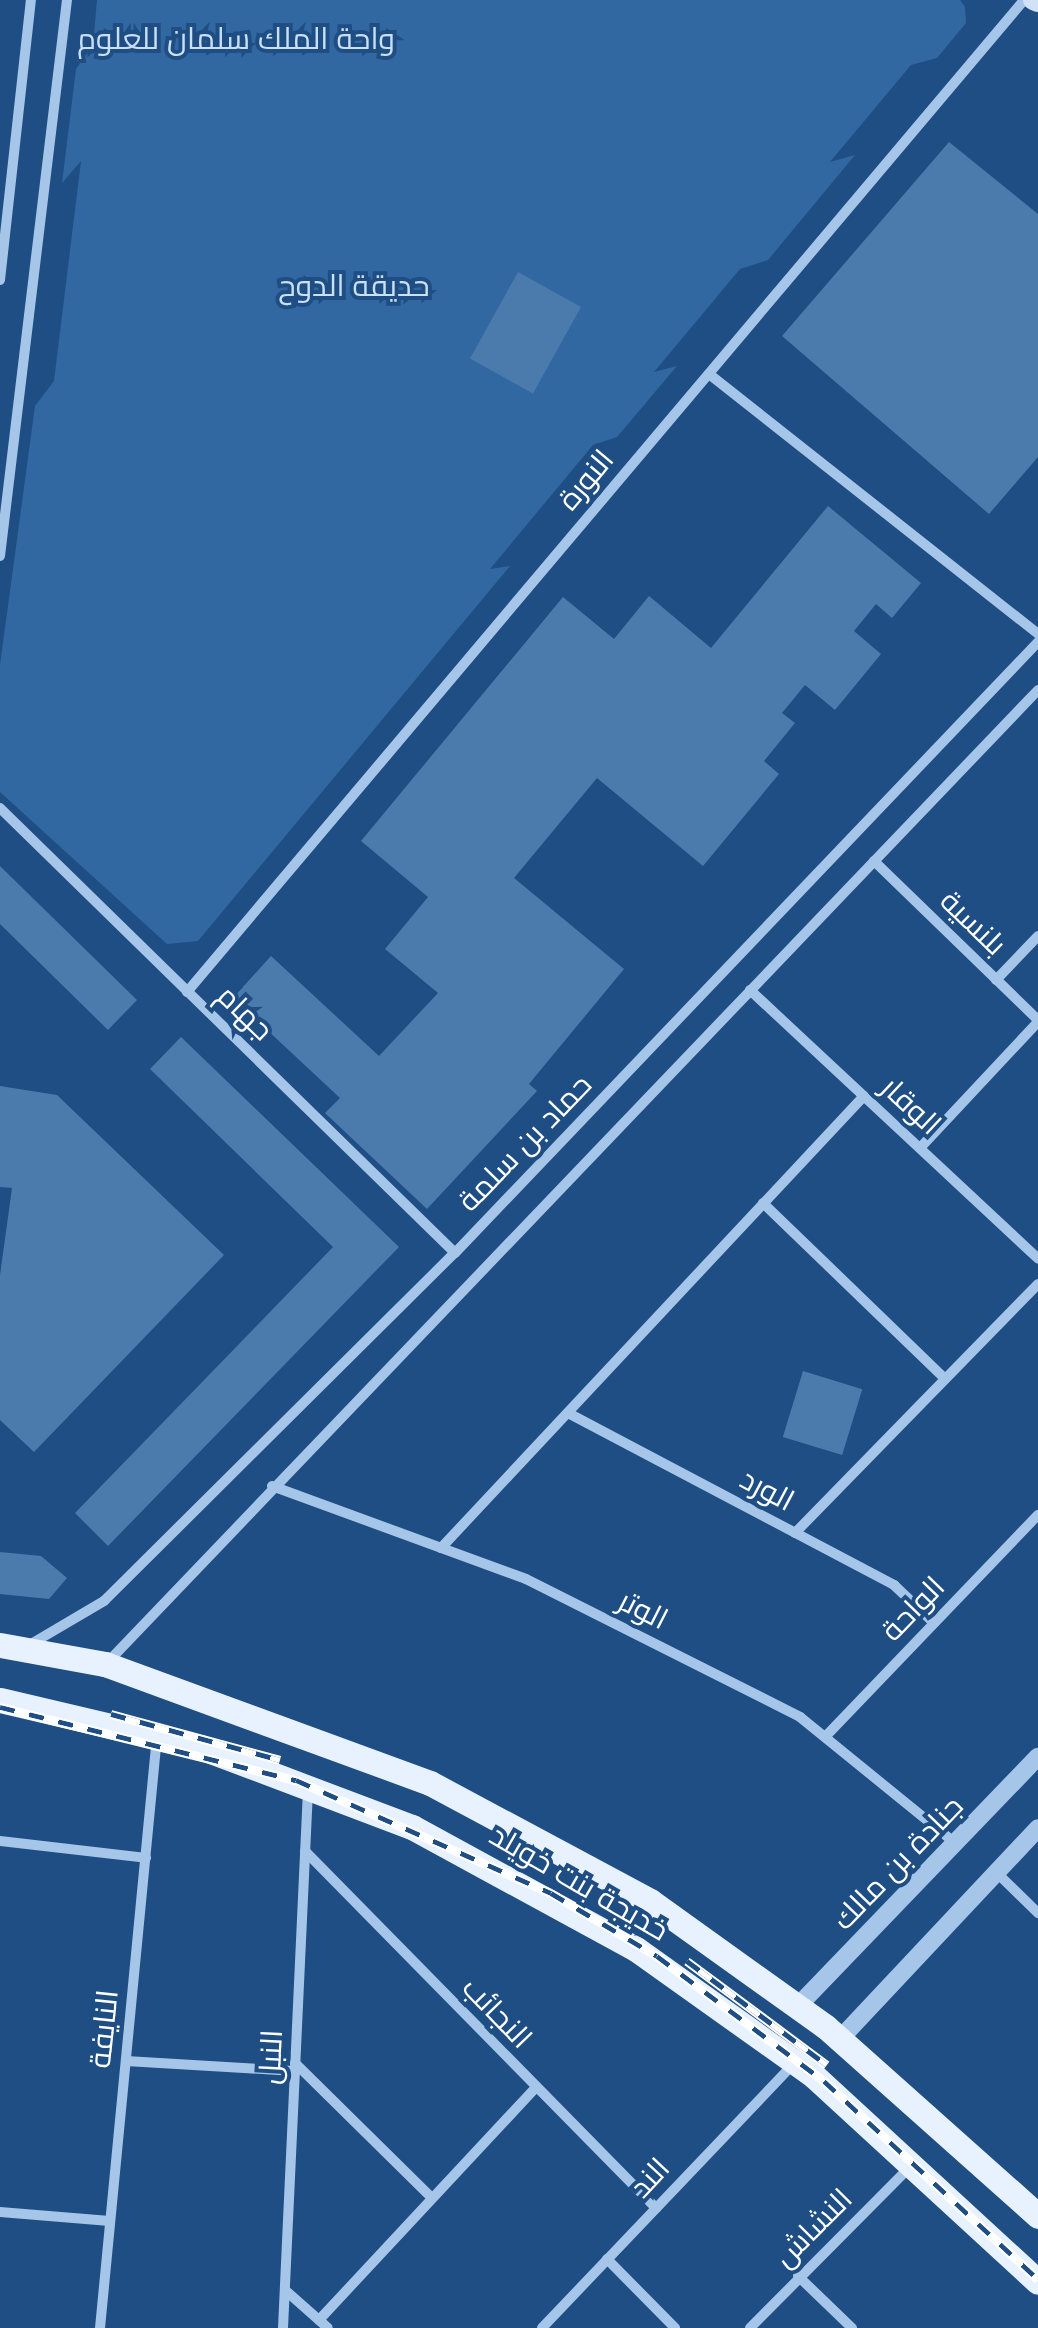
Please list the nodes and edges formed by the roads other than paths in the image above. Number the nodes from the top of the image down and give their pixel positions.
1 (31, 0) edge
2 (67, 0) edge
3 (1024, 0) edge
4 (0, 280) edge
5 (708, 374) junction
6 (0, 556) edge
7 (1038, 638) edge
8 (1038, 690) edge
9 (0, 808) edge
10 (874, 861) junction
11 (1038, 936) edge
12 (996, 980) junction
13 (750, 990) junction
14 (187, 992) junction
15 (1038, 1021) edge
16 (864, 1096) junction
17 (920, 1148) junction
18 (764, 1203) junction
19 (456, 1253) junction
20 (1038, 1258) edge
21 (1038, 1284) edge
22 (945, 1379) junction
23 (568, 1412) junction
24 (272, 1486) junction
25 (1038, 1514) edge
26 (796, 1533) junction
27 (441, 1548) junction
28 (934, 1623) junction
29 (11, 1647) edge
30 (105, 1664) junction
31 (0, 1700) edge
32 (157, 1736) junction
33 (825, 1738) junction
34 (1038, 1757) edge
35 (308, 1788) junction
36 (1038, 1828) edge
37 (0, 1841) edge
38 (955, 1843) junction
39 (305, 1851) junction
40 (146, 1858) junction
41 (996, 1872) junction
42 (1038, 1913) edge
43 (798, 2006) junction
44 (840, 2039) junction
45 (126, 2061) junction
46 (794, 2062) junction
47 (295, 2066) junction
48 (534, 2088) junction
49 (912, 2164) junction
50 (432, 2198) junction
51 (656, 2208) junction
52 (0, 2212) edge
53 (1038, 2216) edge
54 (110, 2220) junction
55 (608, 2259) junction
56 (798, 2276) junction
57 (1038, 2282) edge
58 (285, 2290) junction
59 (323, 2324) edge
60 (100, 2328) edge
61 (283, 2328) edge
62 (542, 2328) edge
63 (675, 2328) edge
64 (750, 2328) edge
65 (852, 2328) edge

1 - 4 street
2 - 6 street
3 - 5 street, النورة
5 - 7 street
5 - 14 street, النورة
7 - 19 street, حماد بن سلمة
8 - 10 street, حماد بن سلمة
9 - 14 street, جهام
10 - 12 street, بلنسية
10 - 13 street, حماد بن سلمة
11 - 12 street
12 - 15 street, بلنسية
13 - 16 street, الوقار
13 - 24 street, حماد بن سلمة
14 - 19 street, جهام
15 - 17 street
16 - 17 street, الوقار
16 - 18 street
17 - 20 street, الوقار
18 - 22 street
18 - 23 street
19 - 29 street, حماد بن سلمة
21 - 22 street
22 - 26 street
23 - 26 street, الورد
23 - 27 street
24 - 27 street, الوتر
24 - 30 street, حماد بن سلمة
25 - 28 street, الواحة
26 - 28 street, الورد
27 - 33 street, الوتر
28 - 33 street, الواحة
29 - 30 main road, خديجة بنت خويلد
30 - 43 main road, خديجة بنت خويلد
31 - 32 main road, خديجة بنت خويلد
32 - 35 main road, خديجة بنت خويلد
32 - 40 street, النايفة
33 - 38 street, الوتر
34 - 38 street, جنادة بن مالك
35 - 39 street, النبل
35 - 46 main road, خديجة بنت خويلد
36 - 41 street
37 - 40 street
38 - 43 street, جنادة بن مالك
39 - 47 street, النبل
39 - 48 street, النجائب
40 - 45 street, النايفة
41 - 42 street
41 - 44 street
43 - 44 main road, خديجة بنت خويلد
44 - 53 main road, خديجة بنت خويلد
45 - 47 street
45 - 54 street, النايفة
46 - 49 main road, خديجة بنت خويلد
46 - 51 street, الند
47 - 50 street
47 - 58 street, النبل
48 - 50 street
48 - 51 street, النجائب
49 - 56 street, النشاش
49 - 57 main road, خديجة بنت خويلد
50 - 59 street
51 - 55 street, الند
52 - 54 street
54 - 60 street, النايفة
55 - 62 street, الند
55 - 63 street
56 - 64 street, النشاش
56 - 65 street
58 - 59 street
58 - 61 street, النبل

